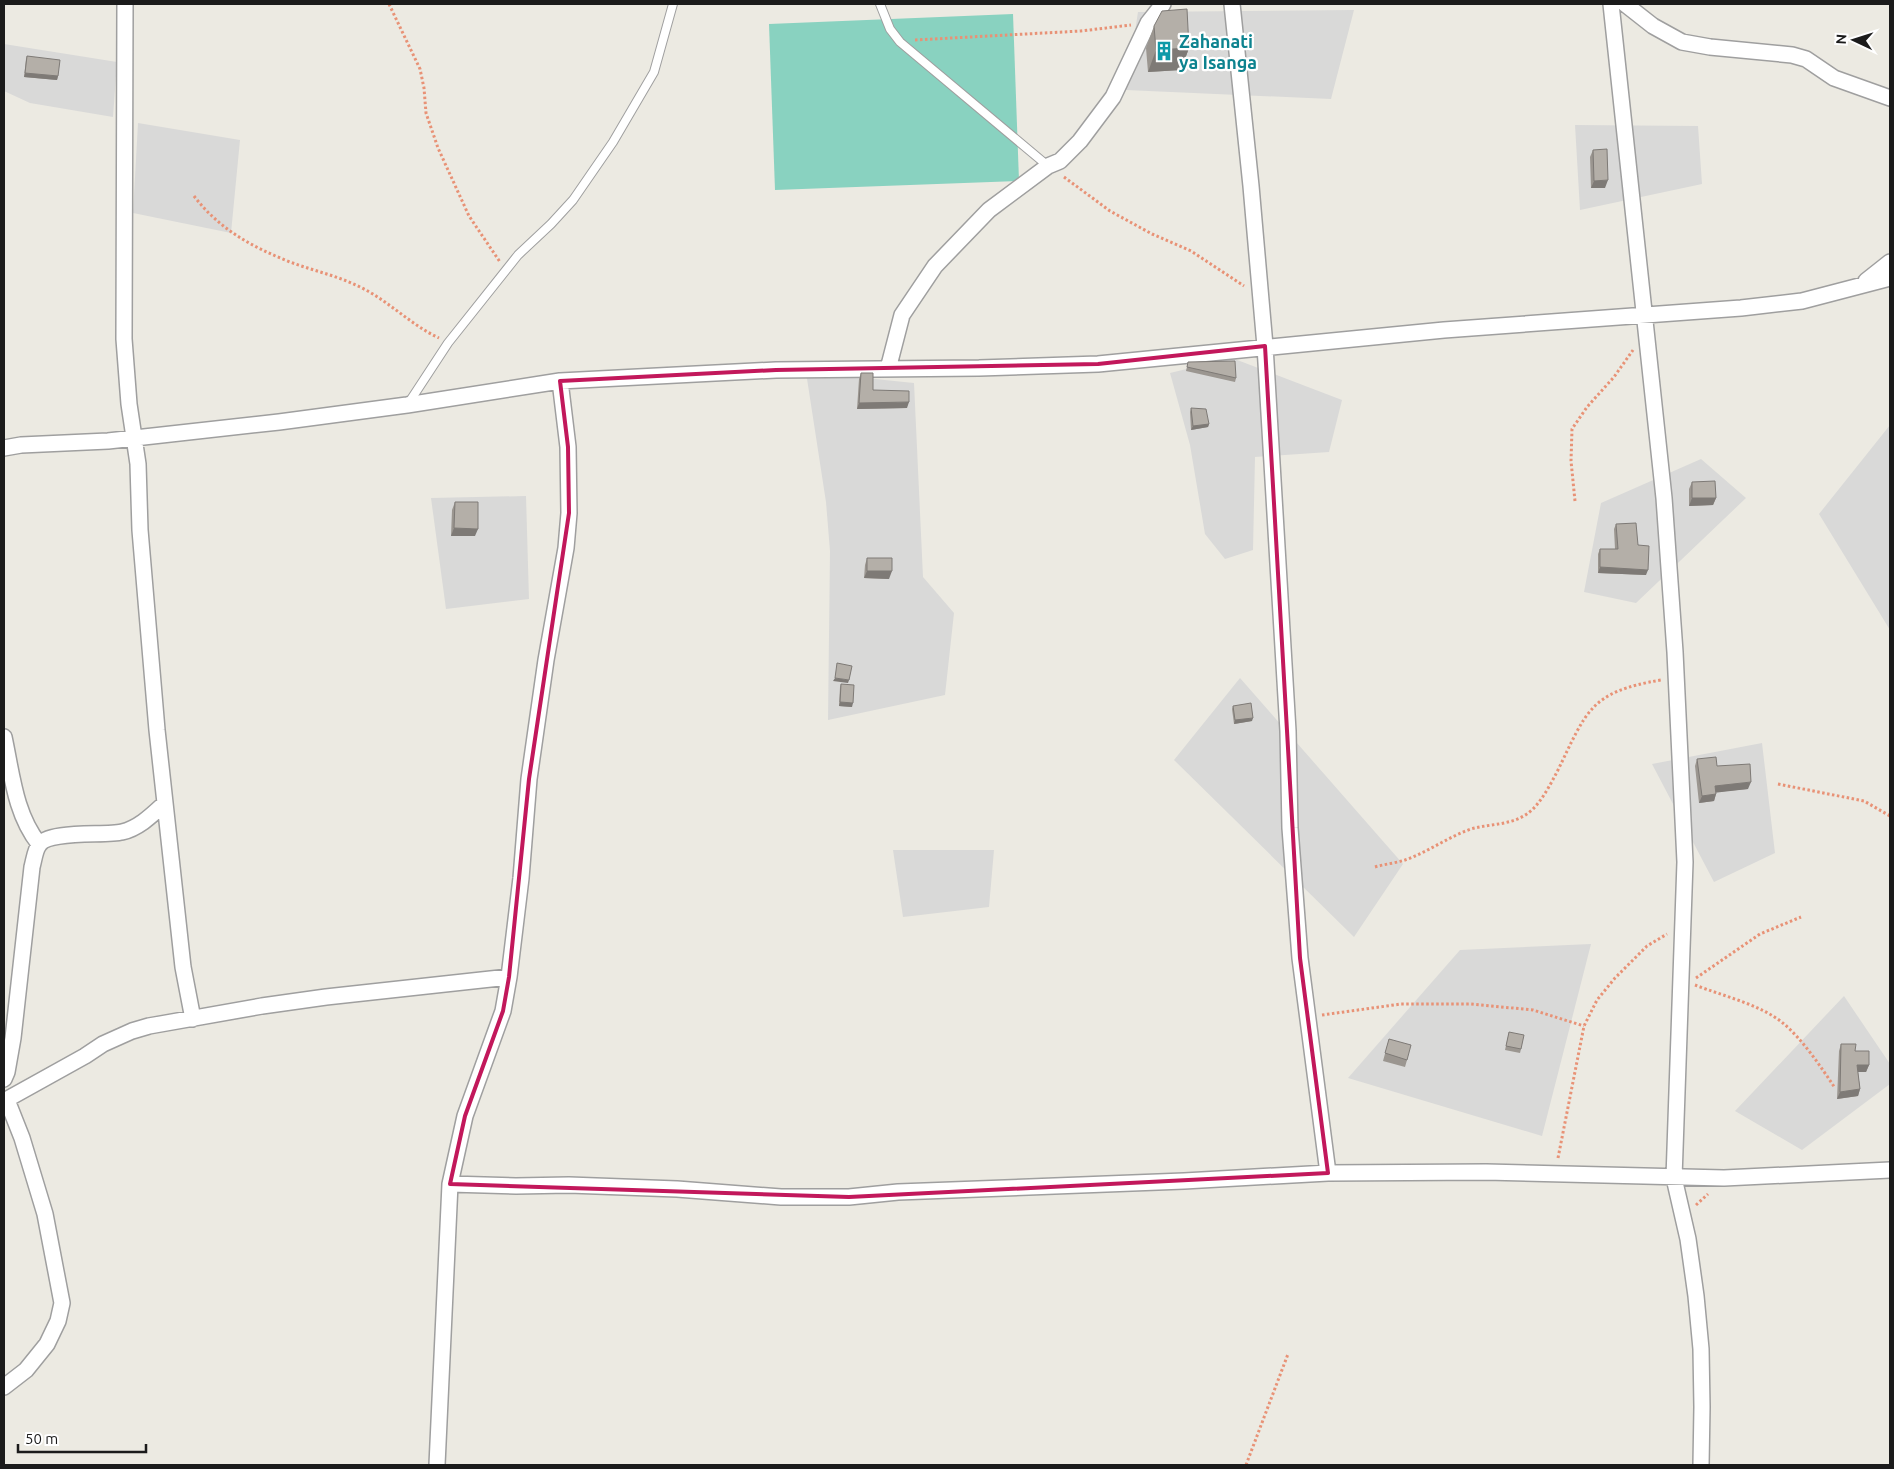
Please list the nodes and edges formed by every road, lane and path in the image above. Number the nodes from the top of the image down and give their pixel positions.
1 (125, 4) edge
2 (388, 4) edge
3 (673, 4) edge
4 (880, 4) edge
5 (1163, 4) edge
6 (1232, 4) edge
7 (1611, 4) edge
8 (1625, 4) edge
9 (1150, 21) junction
10 (900, 42) junction
11 (1890, 98) edge
12 (1048, 166) junction
13 (194, 196) dead end
14 (1890, 262) edge
15 (506, 271) junction
16 (1890, 278) edge
17 (1860, 285) junction
18 (1261, 298) junction
19 (1644, 314) junction
20 (1646, 331) junction
21 (448, 342) junction
22 (1265, 346) junction
23 (888, 369) junction
24 (560, 381) junction
25 (407, 405) junction
26 (134, 438) junction
27 (4, 448) edge
28 (1575, 501) dead end
29 (1676, 677) junction
30 (4, 737) edge
31 (1778, 784) dead end
32 (164, 804) junction
33 (1890, 816) edge
34 (39, 844) junction
35 (1375, 866) dead end
36 (1801, 917) dead end
37 (1682, 924) junction
38 (509, 978) junction
39 (1306, 1017) junction
40 (193, 1018) junction
41 (1584, 1026) junction
42 (4, 1079) edge
43 (1834, 1088) dead end
44 (5, 1100) edge
45 (1890, 1170) edge
46 (1328, 1173) junction
47 (1555, 1174) junction
48 (1674, 1178) junction
49 (1724, 1178) junction
50 (450, 1184) junction
51 (1683, 1218) junction
52 (1288, 1354) dead end
53 (4, 1387) edge
54 (437, 1465) edge
55 (1246, 1465) edge
56 (1701, 1465) edge

1 - 26 street
2 - 15 path
3 - 15 lane
4 - 10 lane
5 - 9 street
6 - 18 street
7 - 19 street
8 - 11 street
9 - 10 path
9 - 12 street
10 - 12 lane
12 - 18 path
12 - 23 street
13 - 21 path
14 - 17 street
15 - 21 lane
16 - 17 street
17 - 19 street
18 - 22 street
19 - 20 street
19 - 22 street
20 - 28 path
20 - 29 street
21 - 25 lane
22 - 23 street
22 - 39 street
23 - 24 street
24 - 25 street
24 - 38 street
25 - 26 street
26 - 27 street
26 - 32 street
29 - 35 path
29 - 37 street
30 - 34 street
31 - 33 path
32 - 34 street
32 - 40 street
34 - 42 street
36 - 43 path
37 - 41 path
37 - 48 street
38 - 40 street
38 - 50 street
39 - 41 path
39 - 46 street
40 - 44 street
41 - 47 path
44 - 53 street
45 - 49 street
46 - 47 street
46 - 50 street
47 - 48 street
48 - 49 street
48 - 51 street
49 - 51 path
50 - 54 street
51 - 56 street
52 - 55 path

